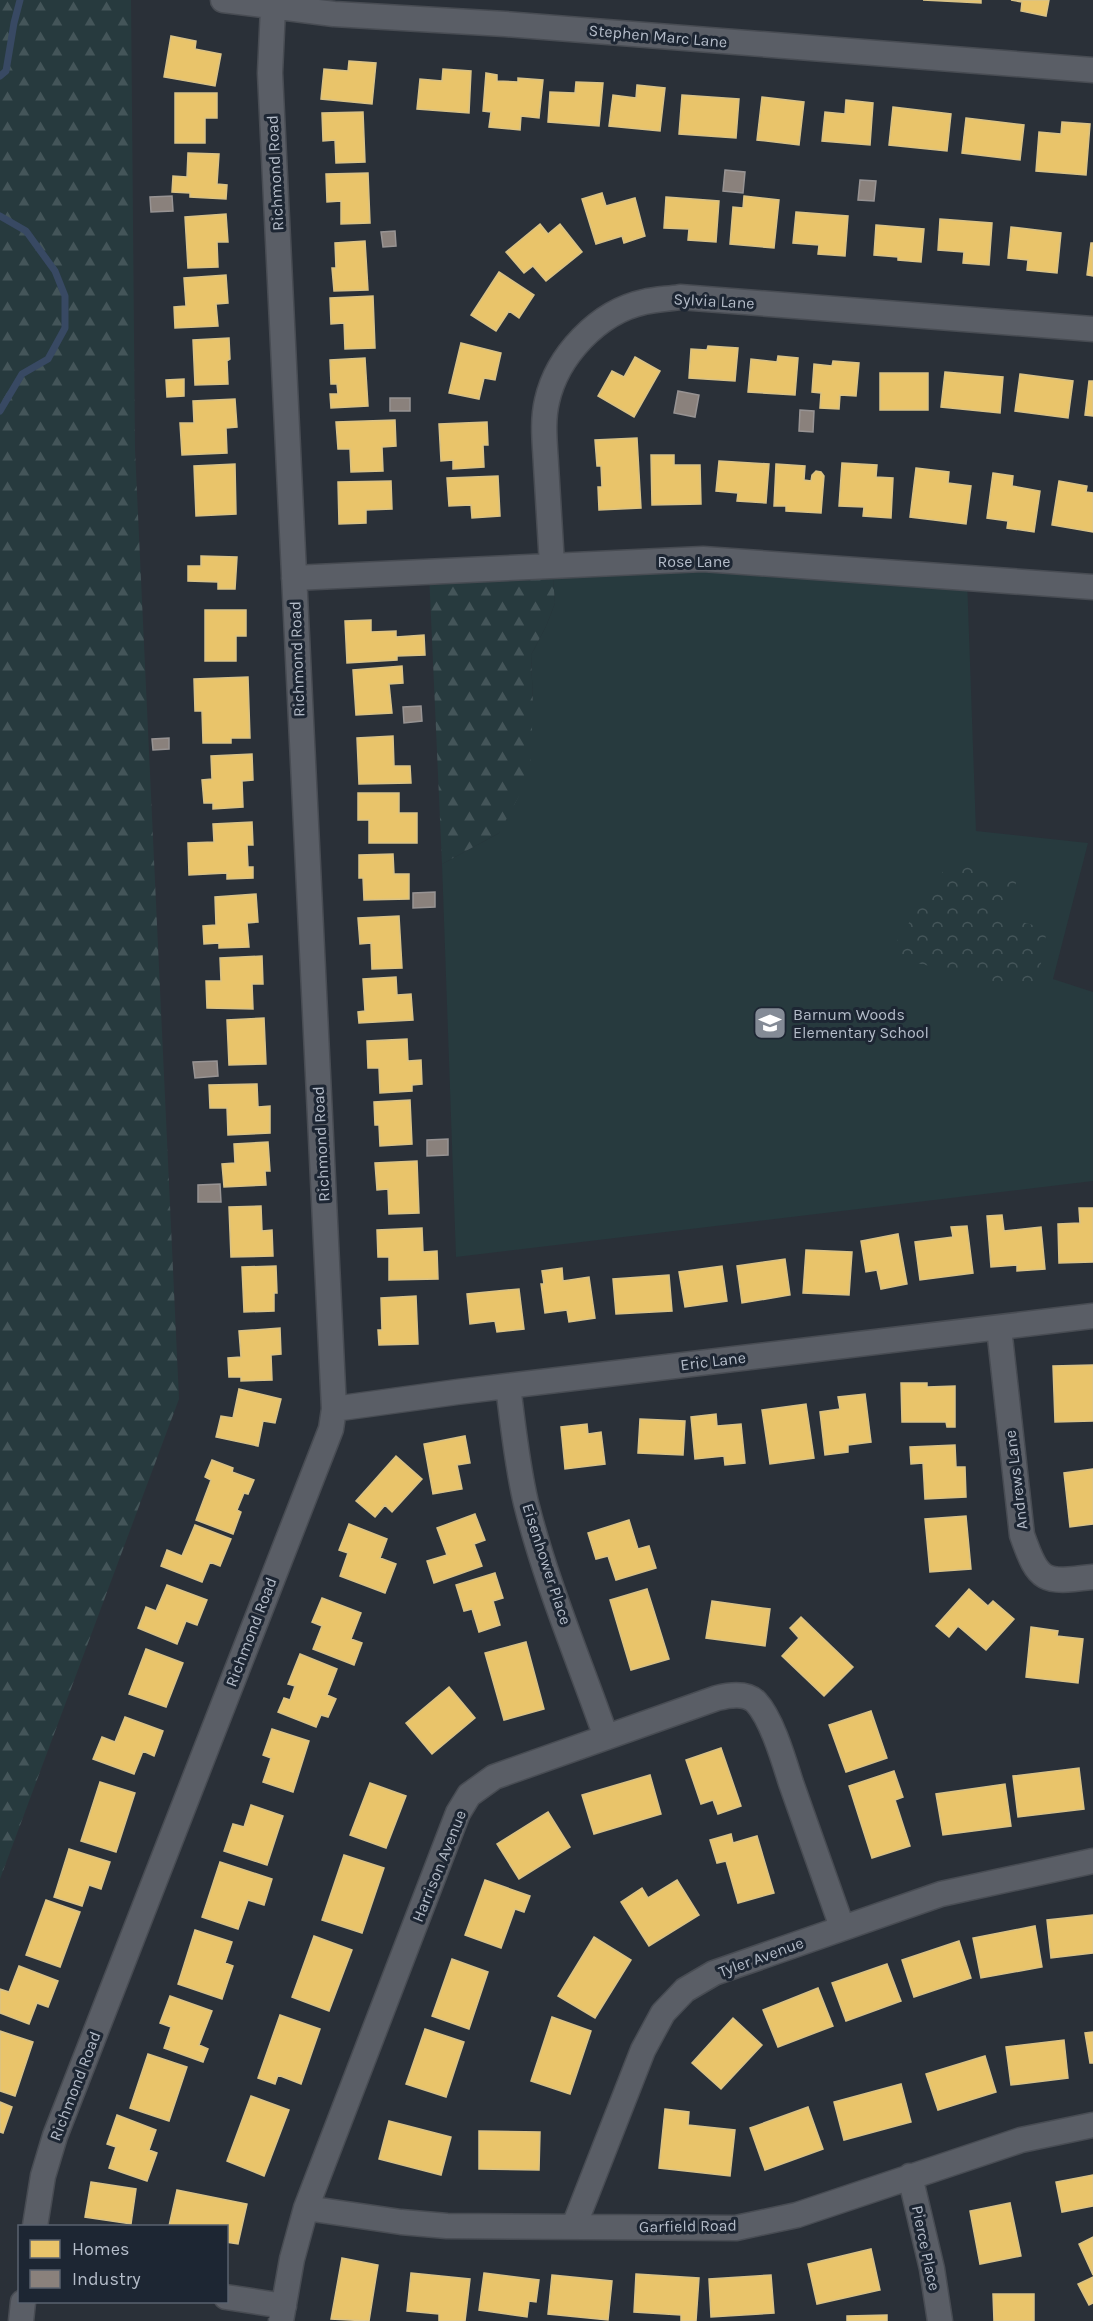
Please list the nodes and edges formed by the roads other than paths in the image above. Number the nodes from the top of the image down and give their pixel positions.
1 (223, 0) edge
2 (273, 8) junction
3 (1093, 70) edge
4 (1093, 329) edge
5 (552, 565) junction
6 (294, 578) junction
7 (1093, 587) edge
8 (1093, 1316) edge
9 (999, 1328) junction
10 (508, 1386) junction
11 (334, 1409) junction
12 (1093, 1577) edge
13 (606, 1737) junction
14 (1093, 1861) edge
15 (842, 1927) junction
16 (1093, 2125) edge
17 (910, 2176) junction
18 (306, 2208) junction
19 (34, 2225) edge
20 (574, 2226) junction
21 (228, 2298) edge
22 (23, 2303) edge
23 (282, 2313) edge
24 (21, 2321) edge
25 (940, 2321) edge

1 - 2 street, Stephen Marc Lane
2 - 3 street, Stephen Marc Lane
2 - 6 street, Richmond Road
4 - 5 street, Sylvia Lane
5 - 6 street, Rose Lane
5 - 7 street, Rose Lane
6 - 11 street, Richmond Road
8 - 9 street, Eric Lane
9 - 10 street, Eric Lane
9 - 12 street, Andrews Lane
10 - 11 street, Eric Lane
10 - 13 street, Eisenhower Place
11 - 19 street, Richmond Road
13 - 15 street, Harrison Avenue
13 - 18 street, Harrison Avenue
14 - 15 street, Tyler Avenue
15 - 20 street, Tyler Avenue
16 - 17 street, Garfield Road
17 - 20 street, Garfield Road
17 - 25 street, Pierce Place
18 - 20 street, Garfield Road
18 - 23 street, Harrison Avenue
21 - 23 street
22 - 24 street

